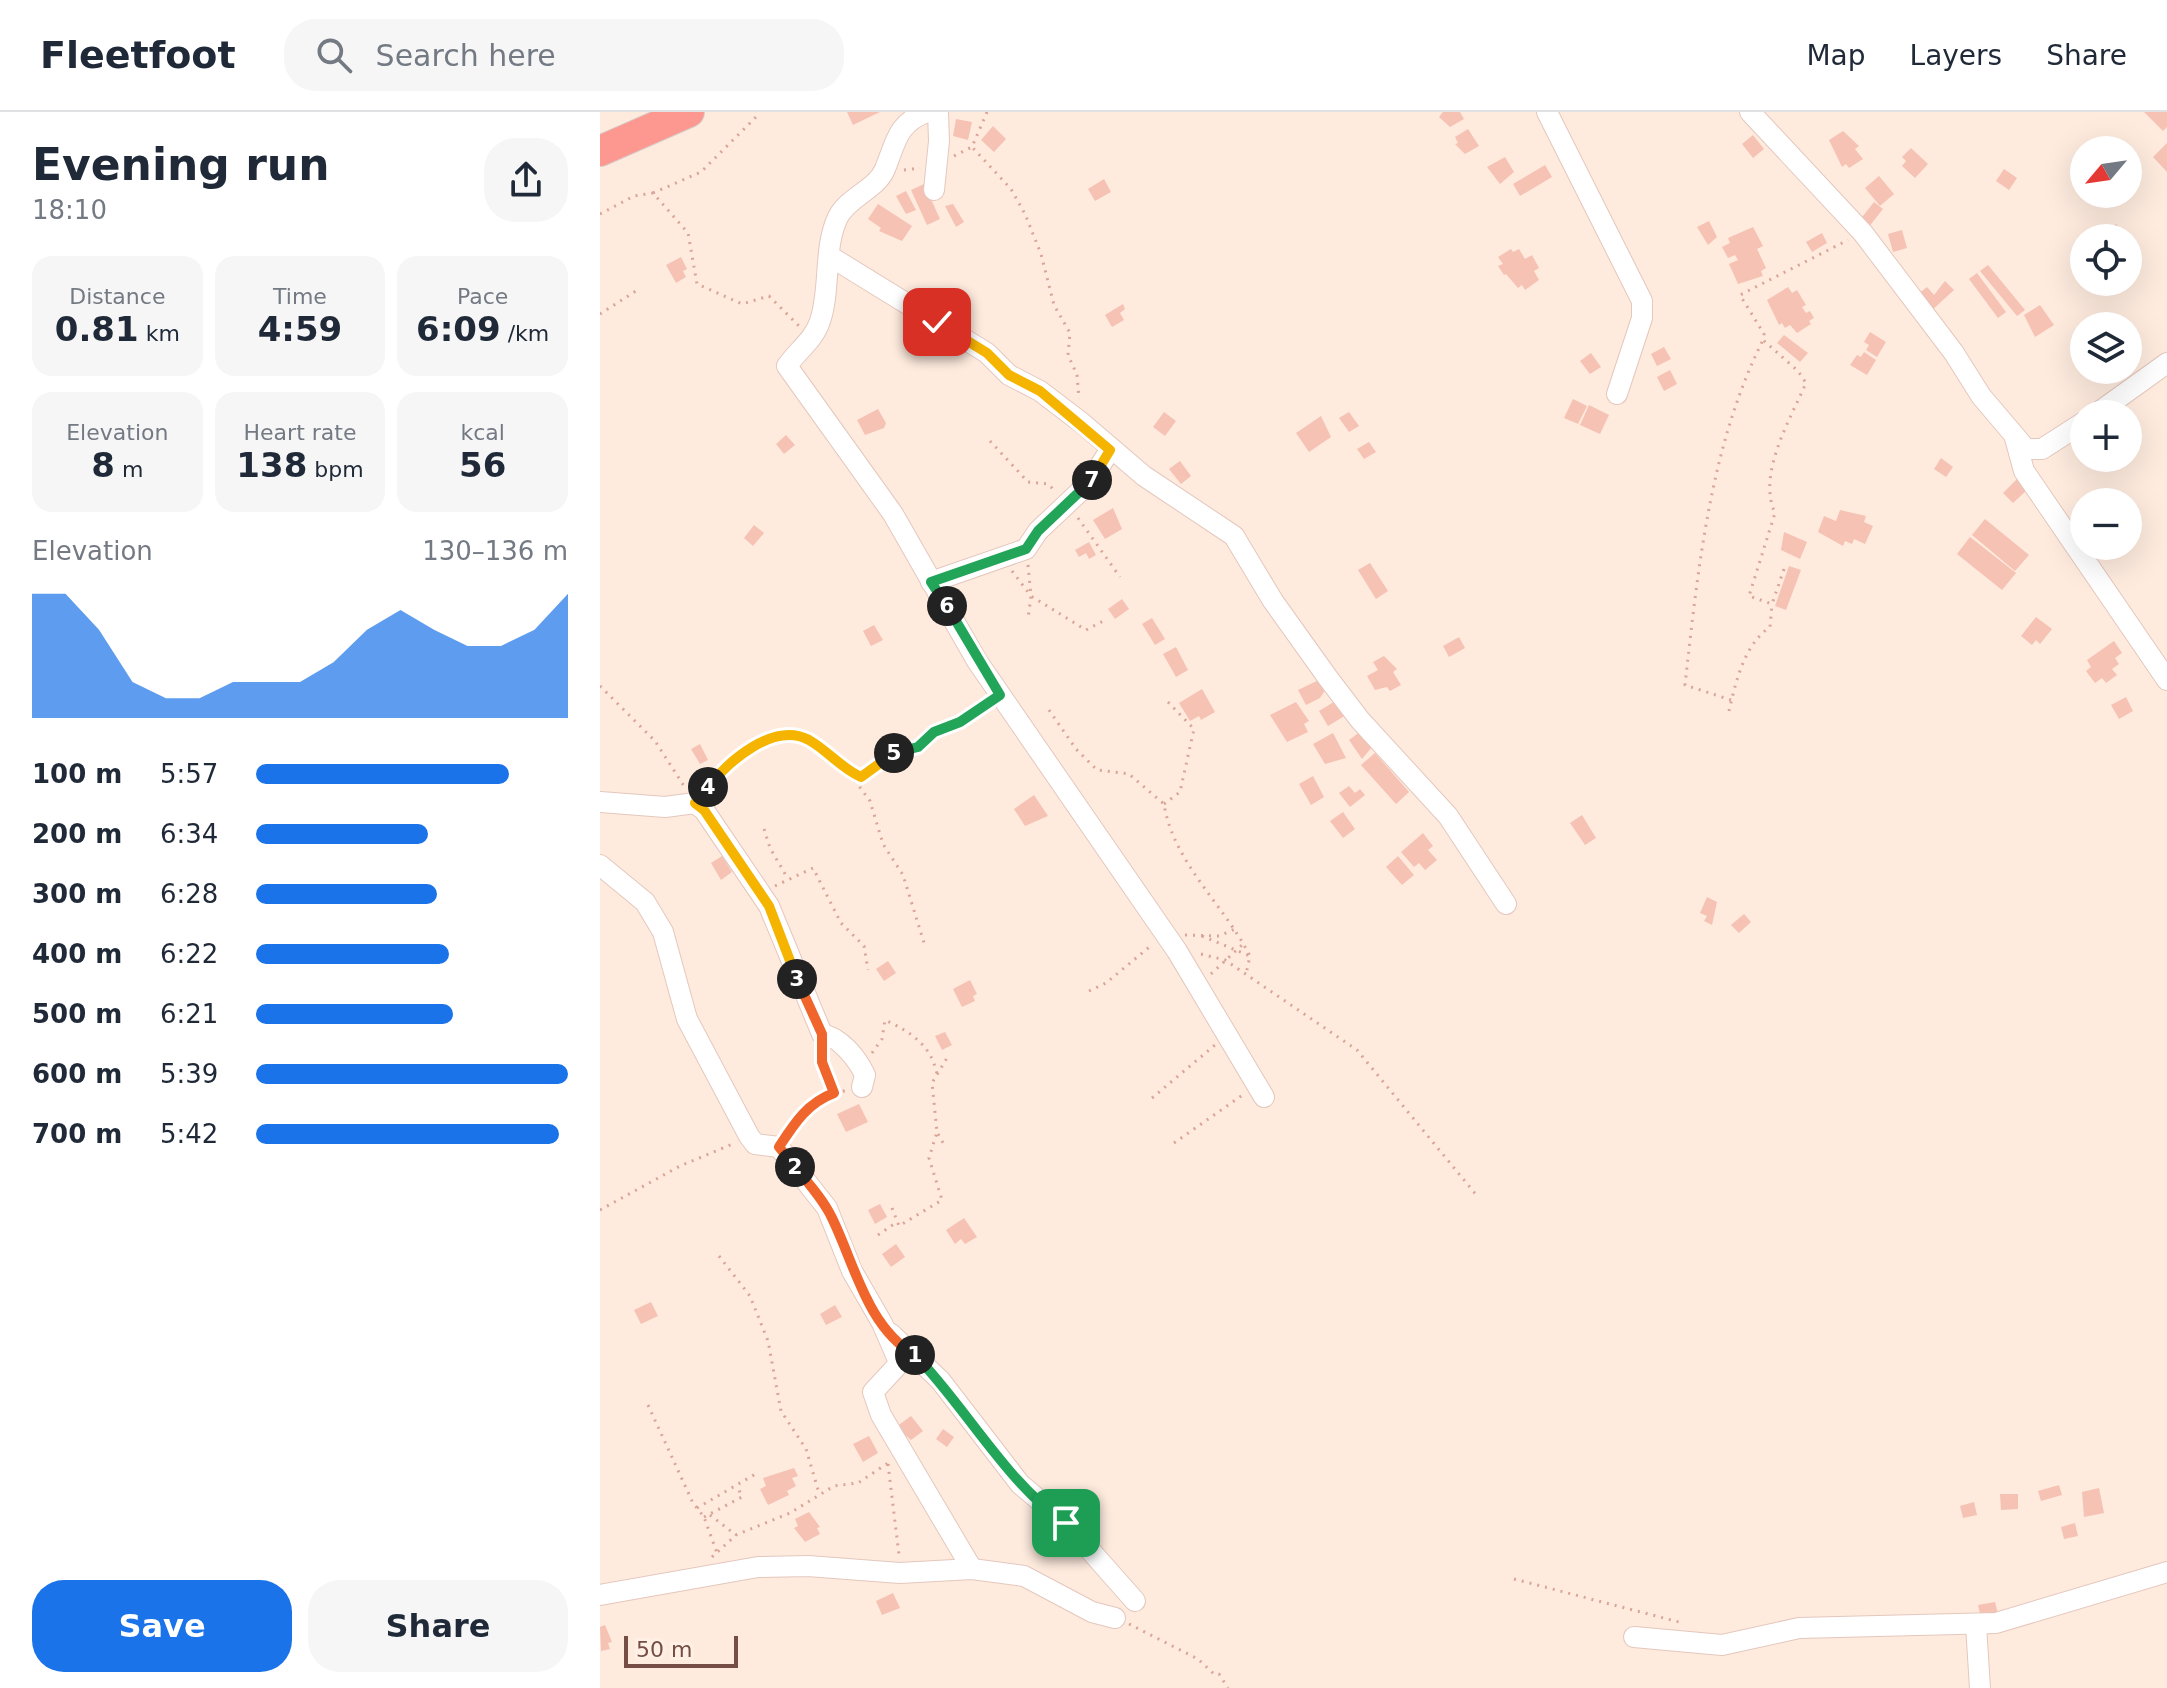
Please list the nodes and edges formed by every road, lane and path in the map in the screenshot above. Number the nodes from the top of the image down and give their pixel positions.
1 (689, 112) edge
2 (755, 112) edge
3 (927, 112) edge
4 (938, 112) edge
5 (987, 112) edge
6 (1547, 112) edge
7 (1750, 112) edge
8 (600, 151) edge
9 (934, 190) dead end
10 (653, 193) junction
11 (600, 214) edge
12 (1863, 233) junction
13 (831, 257) junction
14 (639, 289) dead end
15 (600, 314) edge
16 (813, 336) junction
17 (1763, 340) junction
18 (2167, 363) edge
19 (1617, 394) dead end
20 (2115, 400) edge
21 (1069, 415) junction
22 (2070, 430) edge
23 (2015, 438) junction
24 (1110, 450) junction
25 (1026, 549) junction
26 (1000, 556) junction
27 (1784, 569) dead end
28 (931, 582) junction
29 (1031, 596) junction
30 (1772, 604) junction
31 (1028, 619) dead end
32 (1107, 619) dead end
33 (2167, 680) edge
34 (600, 686) edge
35 (1000, 695) junction
36 (1166, 700) dead end
37 (1731, 700) junction
38 (1049, 710) dead end
39 (1729, 711) dead end
40 (848, 771) junction
41 (600, 802) edge
42 (695, 803) junction
43 (1164, 804) junction
44 (764, 829) dead end
45 (600, 865) edge
46 (788, 879) junction
47 (760, 896) junction
48 (1506, 904) dead end
49 (1202, 936) dead end
50 (1243, 944) junction
51 (925, 946) dead end
52 (1177, 951) junction
53 (1234, 951) junction
54 (1250, 956) junction
55 (1225, 960) junction
56 (868, 970) dead end
57 (1211, 974) dead end
58 (1246, 974) junction
59 (822, 1034) junction
60 (1228, 1036) junction
61 (947, 1058) dead end
62 (937, 1074) junction
63 (863, 1081) junction
64 (1261, 1091) joint
65 (834, 1093) junction
66 (1152, 1098) dead end
67 (937, 1132) junction
68 (749, 1136) junction
69 (1174, 1143) dead end
70 (779, 1147) junction
71 (946, 1148) dead end
72 (1478, 1197) dead end
73 (892, 1208) dead end
74 (600, 1210) edge
75 (897, 1222) junction
76 (878, 1235) dead end
77 (719, 1256) dead end
78 (906, 1360) junction
79 (648, 1405) dead end
80 (899, 1443) junction
81 (888, 1463) junction
82 (759, 1472) dead end
83 (737, 1484) junction
84 (819, 1493) junction
85 (697, 1508) junction
86 (709, 1515) junction
87 (704, 1517) junction
88 (736, 1535) junction
89 (717, 1551) junction
90 (972, 1569) junction
91 (2167, 1572) edge
92 (721, 1573) junction
93 (900, 1573) junction
94 (695, 1578) junction
95 (1514, 1579) dead end
96 (600, 1595) edge
97 (1135, 1601) dead end
98 (1115, 1618) joint
99 (1687, 1624) dead end
100 (1976, 1625) junction
101 (1634, 1637) dead end
102 (1228, 1688) edge
103 (1980, 1688) edge

1 - 8 highway
2 - 10 path
3 - 13 street
4 - 9 street
5 - 21 path
6 - 19 street
7 - 12 street
10 - 11 path
10 - 16 path
12 - 17 path
12 - 23 street
13 - 16 street
13 - 21 street
14 - 15 path
16 - 28 street
17 - 30 path
17 - 37 path
18 - 20 street
21 - 24 street
22 - 23 street
23 - 33 street
24 - 25 street
24 - 48 street
25 - 26 street
25 - 29 path
26 - 28 street
26 - 29 path
27 - 30 path
28 - 35 street
29 - 31 path
29 - 32 path
30 - 37 path
34 - 42 path
35 - 40 path
35 - 52 street
36 - 43 path
37 - 39 path
38 - 43 path
40 - 42 path
40 - 51 path
41 - 42 street
42 - 47 street
43 - 50 path
44 - 46 path
45 - 68 street
46 - 47 path
46 - 56 path
47 - 59 street
49 - 53 path
50 - 53 path
50 - 54 path
52 - 55 path
52 - 60 street
53 - 54 path
53 - 55 path
54 - 58 path
55 - 57 path
55 - 58 path
58 - 72 path
59 - 63 street
59 - 65 path
60 - 64 street
60 - 66 path
61 - 62 path
62 - 63 path
62 - 67 path
63 - 65 path
64 - 69 path
65 - 70 path
67 - 71 path
67 - 75 path
68 - 70 street
68 - 74 path
70 - 78 street
73 - 75 path
75 - 76 path
77 - 84 path
78 - 80 street
78 - 97 street
79 - 85 path
80 - 81 path
80 - 90 street
81 - 84 path
81 - 93 path
82 - 83 path
83 - 85 path
83 - 86 path
84 - 88 path
85 - 87 path
86 - 87 path
86 - 88 path
87 - 89 path
88 - 89 path
89 - 92 path
89 - 94 path
90 - 93 street
90 - 98 street
91 - 100 street
92 - 93 street
92 - 94 street
94 - 96 street
95 - 99 path
98 - 102 path
100 - 101 street
100 - 103 street

